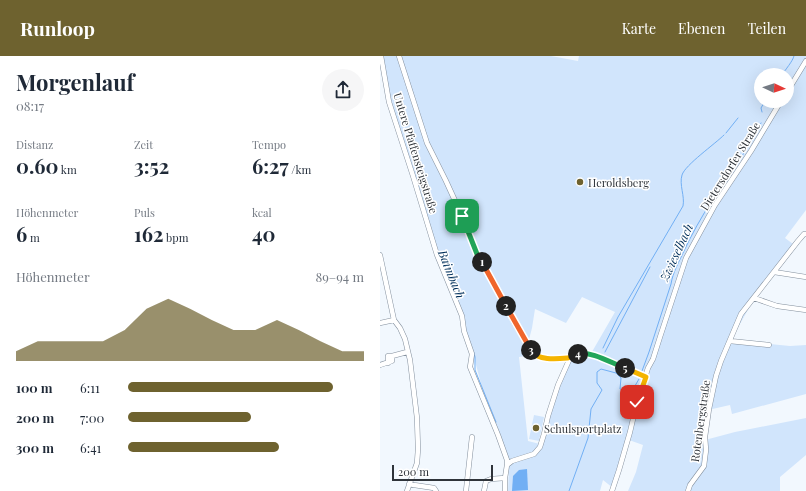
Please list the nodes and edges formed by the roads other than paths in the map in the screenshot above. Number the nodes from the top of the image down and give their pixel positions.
1 (381, 56) edge
2 (399, 56) edge
3 (806, 61) edge
4 (794, 81) edge
5 (777, 108) edge
6 (806, 234) edge
7 (380, 255) edge
8 (774, 272) junction
9 (806, 277) edge
10 (754, 298) junction
11 (806, 310) edge
12 (394, 320) junction
13 (380, 323) edge
14 (730, 341) junction
15 (769, 345) dead end
16 (407, 352) junction
17 (570, 358) junction
18 (380, 365) edge
19 (646, 377) junction
20 (472, 437) dead end
21 (507, 465) junction
22 (505, 478) junction
23 (409, 484) junction
24 (407, 491) edge
25 (436, 491) edge
26 (466, 491) edge
27 (484, 491) edge
28 (505, 491) edge
29 (612, 491) edge
30 (688, 491) edge

1 - 21 street, Untere Pfaffensteigstraße
2 - 17 street
3 - 4 street
5 - 19 street, Dietersdorfer Straße
6 - 8 street, Rotenbergstraße
7 - 12 street
8 - 9 street
8 - 10 street, Rotenbergstraße
10 - 11 street
10 - 14 street, Rotenbergstraße
12 - 13 street
12 - 16 street
14 - 15 street
14 - 30 street, Rotenbergstraße
16 - 18 street
16 - 23 street
17 - 19 street
17 - 21 street
19 - 29 street, Dietersdorfer Straße
20 - 26 street
21 - 22 street
22 - 27 street
22 - 28 street
23 - 24 street
23 - 25 street

